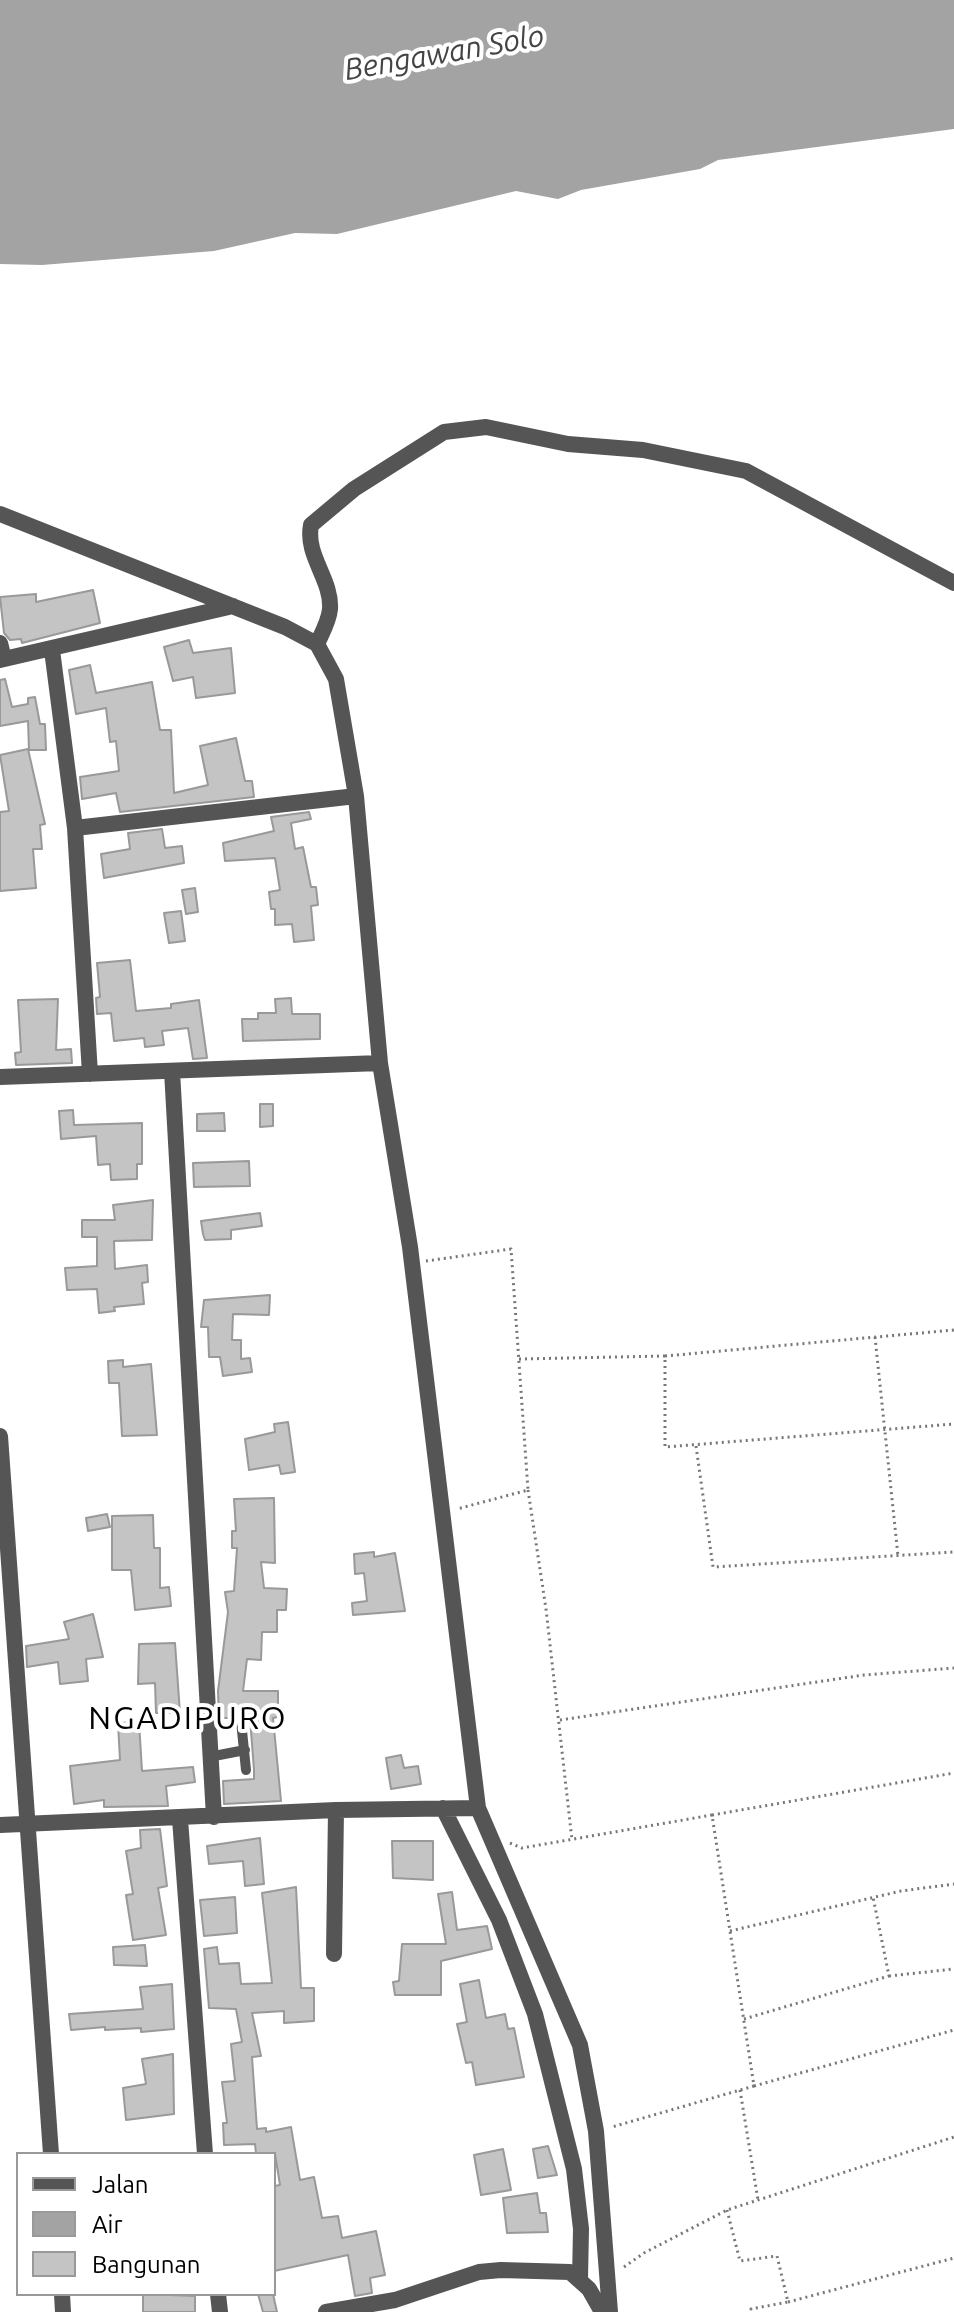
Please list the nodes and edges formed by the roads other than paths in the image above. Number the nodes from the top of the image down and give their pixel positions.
1 (0, 514) edge
2 (954, 583) edge
3 (233, 606) junction
4 (317, 644) junction
5 (52, 650) junction
6 (1, 654) edge
7 (356, 796) junction
8 (75, 828) junction
9 (380, 1063) junction
10 (172, 1071) junction
11 (90, 1074) junction
12 (0, 1077) edge
13 (0, 1436) edge
14 (241, 1721) dead end
15 (245, 1750) junction
16 (209, 1757) junction
17 (246, 1770) dead end
18 (443, 1808) junction
19 (478, 1808) junction
20 (336, 1810) junction
21 (214, 1817) junction
22 (180, 1819) junction
23 (15, 1825) edge
24 (334, 1954) dead end
25 (51, 2152) edge
26 (205, 2152) edge
27 (580, 2279) junction
28 (326, 2312) edge
29 (602, 2312) edge
30 (610, 2312) edge

1 - 3 street
2 - 4 street
3 - 4 street
3 - 5 street
4 - 7 street
5 - 6 street
5 - 8 street
7 - 8 street
7 - 9 street
8 - 11 street
9 - 10 street
9 - 19 street
10 - 11 street
10 - 16 street
11 - 12 street
13 - 23 street
14 - 15 lane
15 - 16 lane
15 - 17 lane
16 - 21 street
18 - 19 street
18 - 20 street
18 - 27 street
19 - 30 street
20 - 21 street
20 - 24 street
21 - 22 street
22 - 23 street
22 - 26 street
23 - 25 street
27 - 28 street
27 - 29 street

